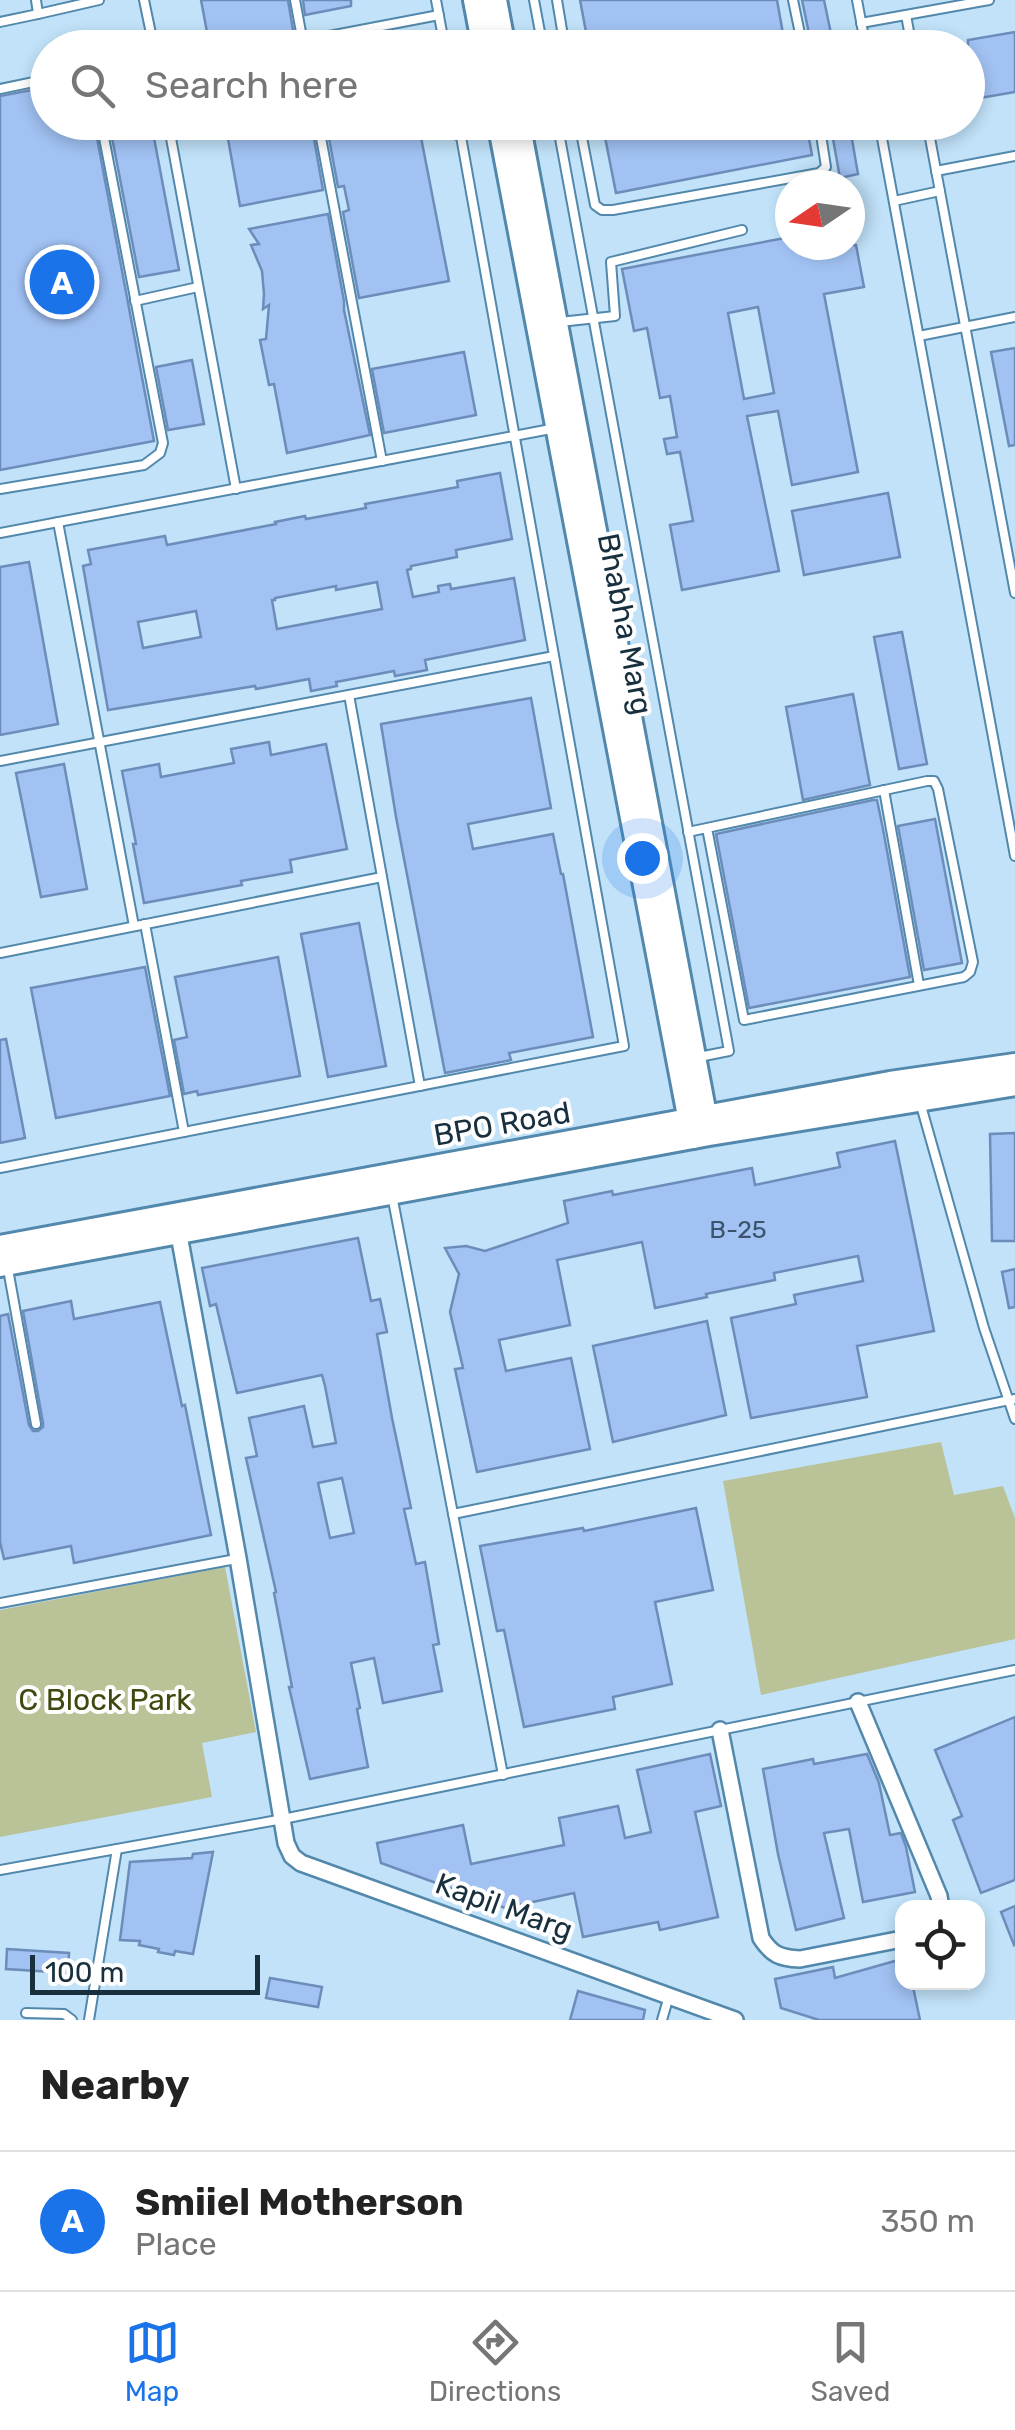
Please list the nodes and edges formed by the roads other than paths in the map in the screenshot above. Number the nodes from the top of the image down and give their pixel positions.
1 (36, 0) edge
2 (98, 0) edge
3 (144, 0) edge
4 (296, 0) edge
5 (436, 0) edge
6 (475, 0) edge
7 (495, 0) edge
8 (534, 0) edge
9 (557, 0) edge
10 (793, 0) edge
11 (857, 0) edge
12 (989, 0) edge
13 (38, 14) junction
14 (438, 15) junction
15 (906, 15) junction
16 (0, 22) edge
17 (861, 24) junction
18 (150, 30) edge
19 (301, 30) edge
20 (369, 30) edge
21 (441, 30) edge
22 (481, 30) edge
23 (501, 30) edge
24 (540, 30) edge
25 (563, 30) edge
26 (799, 30) edge
27 (862, 30) edge
28 (909, 30) edge
29 (30, 83) edge
30 (0, 89) edge
31 (105, 140) edge
32 (171, 140) edge
33 (321, 140) edge
34 (462, 140) edge
35 (502, 140) edge
36 (521, 140) edge
37 (560, 140) edge
38 (582, 140) edge
39 (821, 140) edge
40 (883, 140) edge
41 (930, 140) edge
42 (584, 151) junction
43 (563, 155) junction
44 (1015, 156) edge
45 (936, 171) junction
46 (940, 191) junction
47 (894, 200) junction
48 (742, 230) dead end
49 (198, 287) junction
50 (136, 301) junction
51 (593, 317) junction
52 (1015, 317) edge
53 (556, 323) junction
54 (965, 326) junction
55 (919, 336) junction
56 (566, 427) junction
57 (515, 436) junction
58 (382, 462) junction
59 (0, 489) edge
60 (236, 490) junction
61 (58, 522) junction
62 (0, 533) edge
63 (1015, 593) edge
64 (554, 656) junction
65 (348, 695) junction
66 (100, 742) junction
67 (0, 761) edge
68 (884, 790) junction
69 (1012, 827) edge
70 (707, 828) junction
71 (688, 832) junction
72 (1015, 856) edge
73 (382, 877) junction
74 (144, 924) junction
75 (134, 926) junction
76 (0, 952) edge
77 (919, 985) junction
78 (744, 1020) junction
79 (724, 1025) junction
80 (694, 1057) junction
81 (1015, 1065) edge
82 (1015, 1084) edge
83 (420, 1086) junction
84 (916, 1090) junction
85 (699, 1127) junction
86 (184, 1132) junction
87 (0, 1168) edge
88 (390, 1184) junction
89 (177, 1224) junction
90 (2, 1259) edge
91 (1011, 1399) edge
92 (1015, 1419) edge
93 (36, 1424) dead end
94 (453, 1514) junction
95 (238, 1558) junction
96 (0, 1602) edge
97 (1015, 1670) edge
98 (858, 1702) junction
99 (720, 1730) junction
100 (503, 1774) junction
101 (283, 1818) junction
102 (117, 1849) junction
103 (0, 1870) edge
104 (940, 1900) edge
105 (895, 1940) edge
106 (669, 1996) junction
107 (26, 2013) dead end
108 (72, 2020) edge
109 (89, 2020) edge
110 (662, 2020) edge
111 (736, 2020) edge

1 - 13 lane
2 - 13 lane
3 - 18 lane
4 - 19 lane
5 - 14 lane
6 - 22 street
7 - 23 street
8 - 24 lane
9 - 25 lane
10 - 26 lane
11 - 17 lane
12 - 15 lane
13 - 16 lane
14 - 20 lane
14 - 21 lane
15 - 17 lane
15 - 28 lane
17 - 27 lane
29 - 30 lane
31 - 50 lane
32 - 49 lane
33 - 58 lane
34 - 57 lane
35 - 56 street, Bhabha Marg
36 - 53 street, Bhabha Marg
37 - 43 lane
38 - 42 lane
39 - 42 lane
40 - 47 lane
41 - 45 lane
42 - 43 lane
43 - 51 lane
44 - 45 lane
45 - 46 lane
46 - 47 lane
46 - 54 lane
47 - 55 lane
48 - 51 lane
49 - 50 lane
49 - 60 lane
50 - 59 lane
51 - 53 lane
51 - 71 lane
52 - 54 lane
53 - 56 street, Bhabha Marg
54 - 55 lane
54 - 63 lane
55 - 69 lane
56 - 57 lane
56 - 80 street, Bhabha Marg
56 - 85 street, Bhabha Marg
57 - 58 lane
57 - 64 lane
58 - 60 lane
60 - 61 lane
61 - 62 lane
61 - 66 lane
64 - 65 lane
64 - 83 lane
65 - 66 lane
65 - 73 lane
66 - 67 lane
66 - 75 lane
68 - 70 lane
68 - 77 lane
68 - 77 lane
69 - 72 lane
70 - 71 lane
70 - 78 lane
71 - 79 lane
73 - 74 lane
73 - 83 lane
74 - 75 lane
74 - 86 lane
75 - 76 lane
77 - 78 lane
78 - 79 lane
79 - 80 lane
80 - 85 street, Bhabha Marg
81 - 84 street, BPO Road
82 - 84 street, BPO Road
83 - 86 lane
84 - 85 street, BPO Road
84 - 91 lane
85 - 88 street, BPO Road
86 - 87 lane
88 - 89 street, BPO Road
88 - 94 lane
89 - 90 street, BPO Road
89 - 95 street, Kapil Marg
90 - 93 lane
91 - 92 lane
91 - 94 lane
94 - 100 lane
95 - 96 lane
95 - 101 street, Kapil Marg
97 - 98 lane
98 - 99 lane
98 - 104 street
99 - 100 lane
99 - 105 street
100 - 101 lane
101 - 102 lane
101 - 106 street, Kapil Marg
102 - 103 lane
102 - 109 lane
106 - 110 lane
106 - 111 street, Kapil Marg
107 - 108 lane

